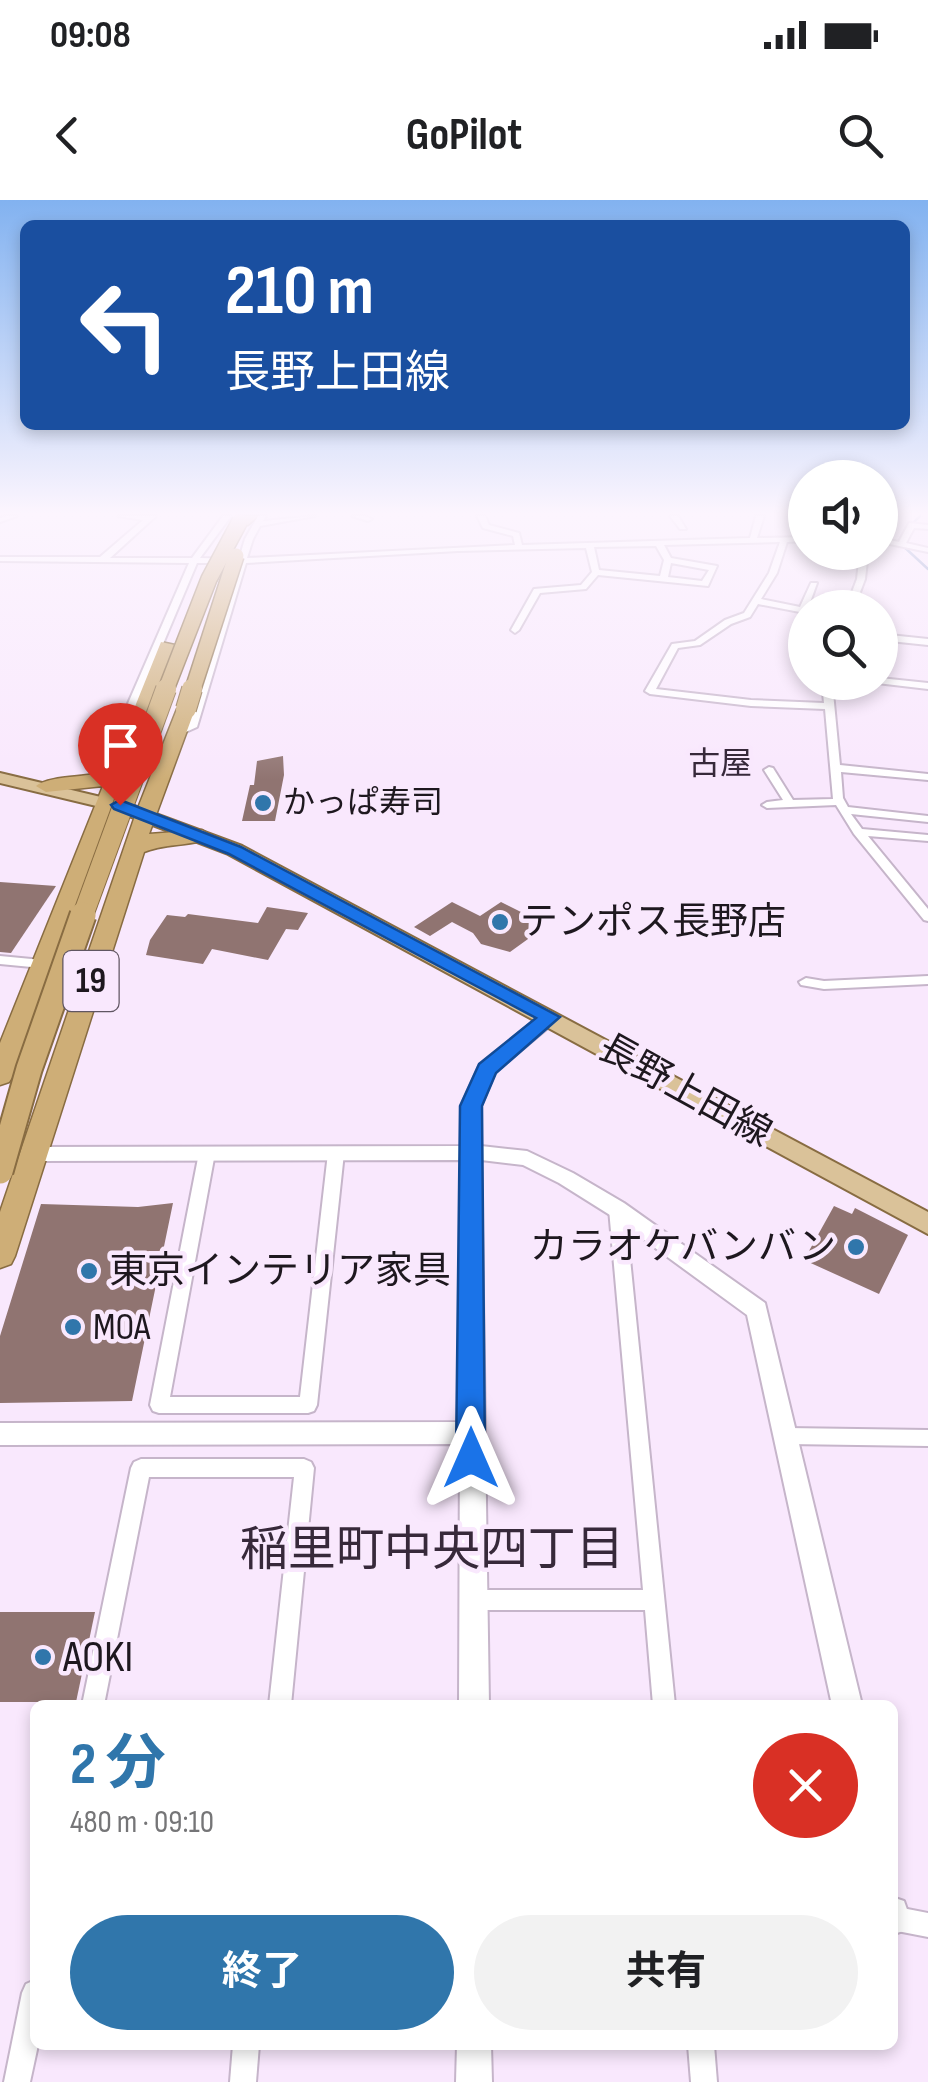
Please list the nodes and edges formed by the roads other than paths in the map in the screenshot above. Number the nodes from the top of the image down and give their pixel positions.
1 (175, 604) edge
2 (186, 604) edge
3 (195, 604) edge
4 (200, 604) edge
5 (217, 604) edge
6 (230, 604) edge
7 (530, 604) edge
8 (756, 604) edge
9 (515, 630) dead end
10 (898, 639) edge
11 (928, 642) edge
12 (898, 683) edge
13 (928, 686) edge
14 (828, 700) edge
15 (828, 706) junction
16 (178, 729) junction
17 (131, 733) junction
18 (834, 768) junction
19 (769, 770) dead end
20 (116, 774) junction
21 (928, 777) edge
22 (0, 778) edge
23 (46, 786) junction
24 (106, 801) junction
25 (790, 803) junction
26 (768, 805) dead end
27 (841, 806) junction
28 (146, 814) junction
29 (928, 818) edge
30 (858, 832) junction
31 (202, 836) junction
32 (928, 838) edge
33 (136, 846) junction
34 (928, 918) edge
35 (0, 960) edge
36 (42, 964) junction
37 (928, 980) edge
38 (806, 982) dead end
39 (550, 1017) junction
40 (0, 1076) edge
41 (0, 1112) edge
42 (472, 1151) junction
43 (336, 1152) junction
44 (35, 1154) junction
45 (207, 1154) junction
46 (0, 1171) edge
47 (617, 1209) junction
48 (928, 1224) edge
49 (0, 1256) edge
50 (470, 1433) junction
51 (0, 1434) edge
52 (787, 1436) junction
53 (928, 1438) edge
54 (474, 1600) junction
55 (653, 1600) junction
56 (94, 1700) edge
57 (281, 1700) edge
58 (474, 1700) edge
59 (663, 1700) edge
60 (845, 1700) edge
61 (898, 1917) edge
62 (928, 1925) edge
63 (30, 2018) edge
64 (246, 2050) edge
65 (474, 2050) edge
66 (701, 2050) edge
67 (17, 2082) edge
68 (243, 2082) edge
69 (474, 2082) edge
70 (704, 2082) edge

1 - 17 street
2 - 17 highway, 19
3 - 41 highway, 19, bridge
4 - 46 highway, 19, bridge
5 - 16 highway, 19, bridge
6 - 16 street
7 - 9 street
8 - 15 street
10 - 11 street
12 - 13 street
14 - 15 street
15 - 18 street
16 - 17 highway
16 - 28 highway, 19
17 - 20 highway, 19
18 - 21 street
18 - 27 street
19 - 25 street
20 - 23 highway
20 - 24 highway, 19
22 - 23 main road, 長野上田線
23 - 24 main road, 長野上田線
24 - 28 main road, 長野上田線
24 - 36 highway, 19
25 - 26 street
25 - 27 street
27 - 29 street
27 - 30 street
28 - 31 main road, 長野上田線
28 - 33 highway, 19
30 - 32 street
30 - 34 street
31 - 33 highway
31 - 39 main road, 長野上田線
33 - 44 highway, 19
35 - 36 street
36 - 40 highway, 19
37 - 38 street
39 - 42 street
39 - 48 main road, 長野上田線
42 - 43 street
42 - 47 street
42 - 50 street
43 - 45 street
43 - 45 street
44 - 45 street
44 - 49 highway, 19
47 - 52 street
47 - 55 street
50 - 51 street
50 - 54 street
52 - 53 street
52 - 60 street
54 - 55 street
54 - 58 street
55 - 59 street
56 - 57 street
61 - 62 street
63 - 67 street
64 - 68 street
65 - 69 street
66 - 70 street

